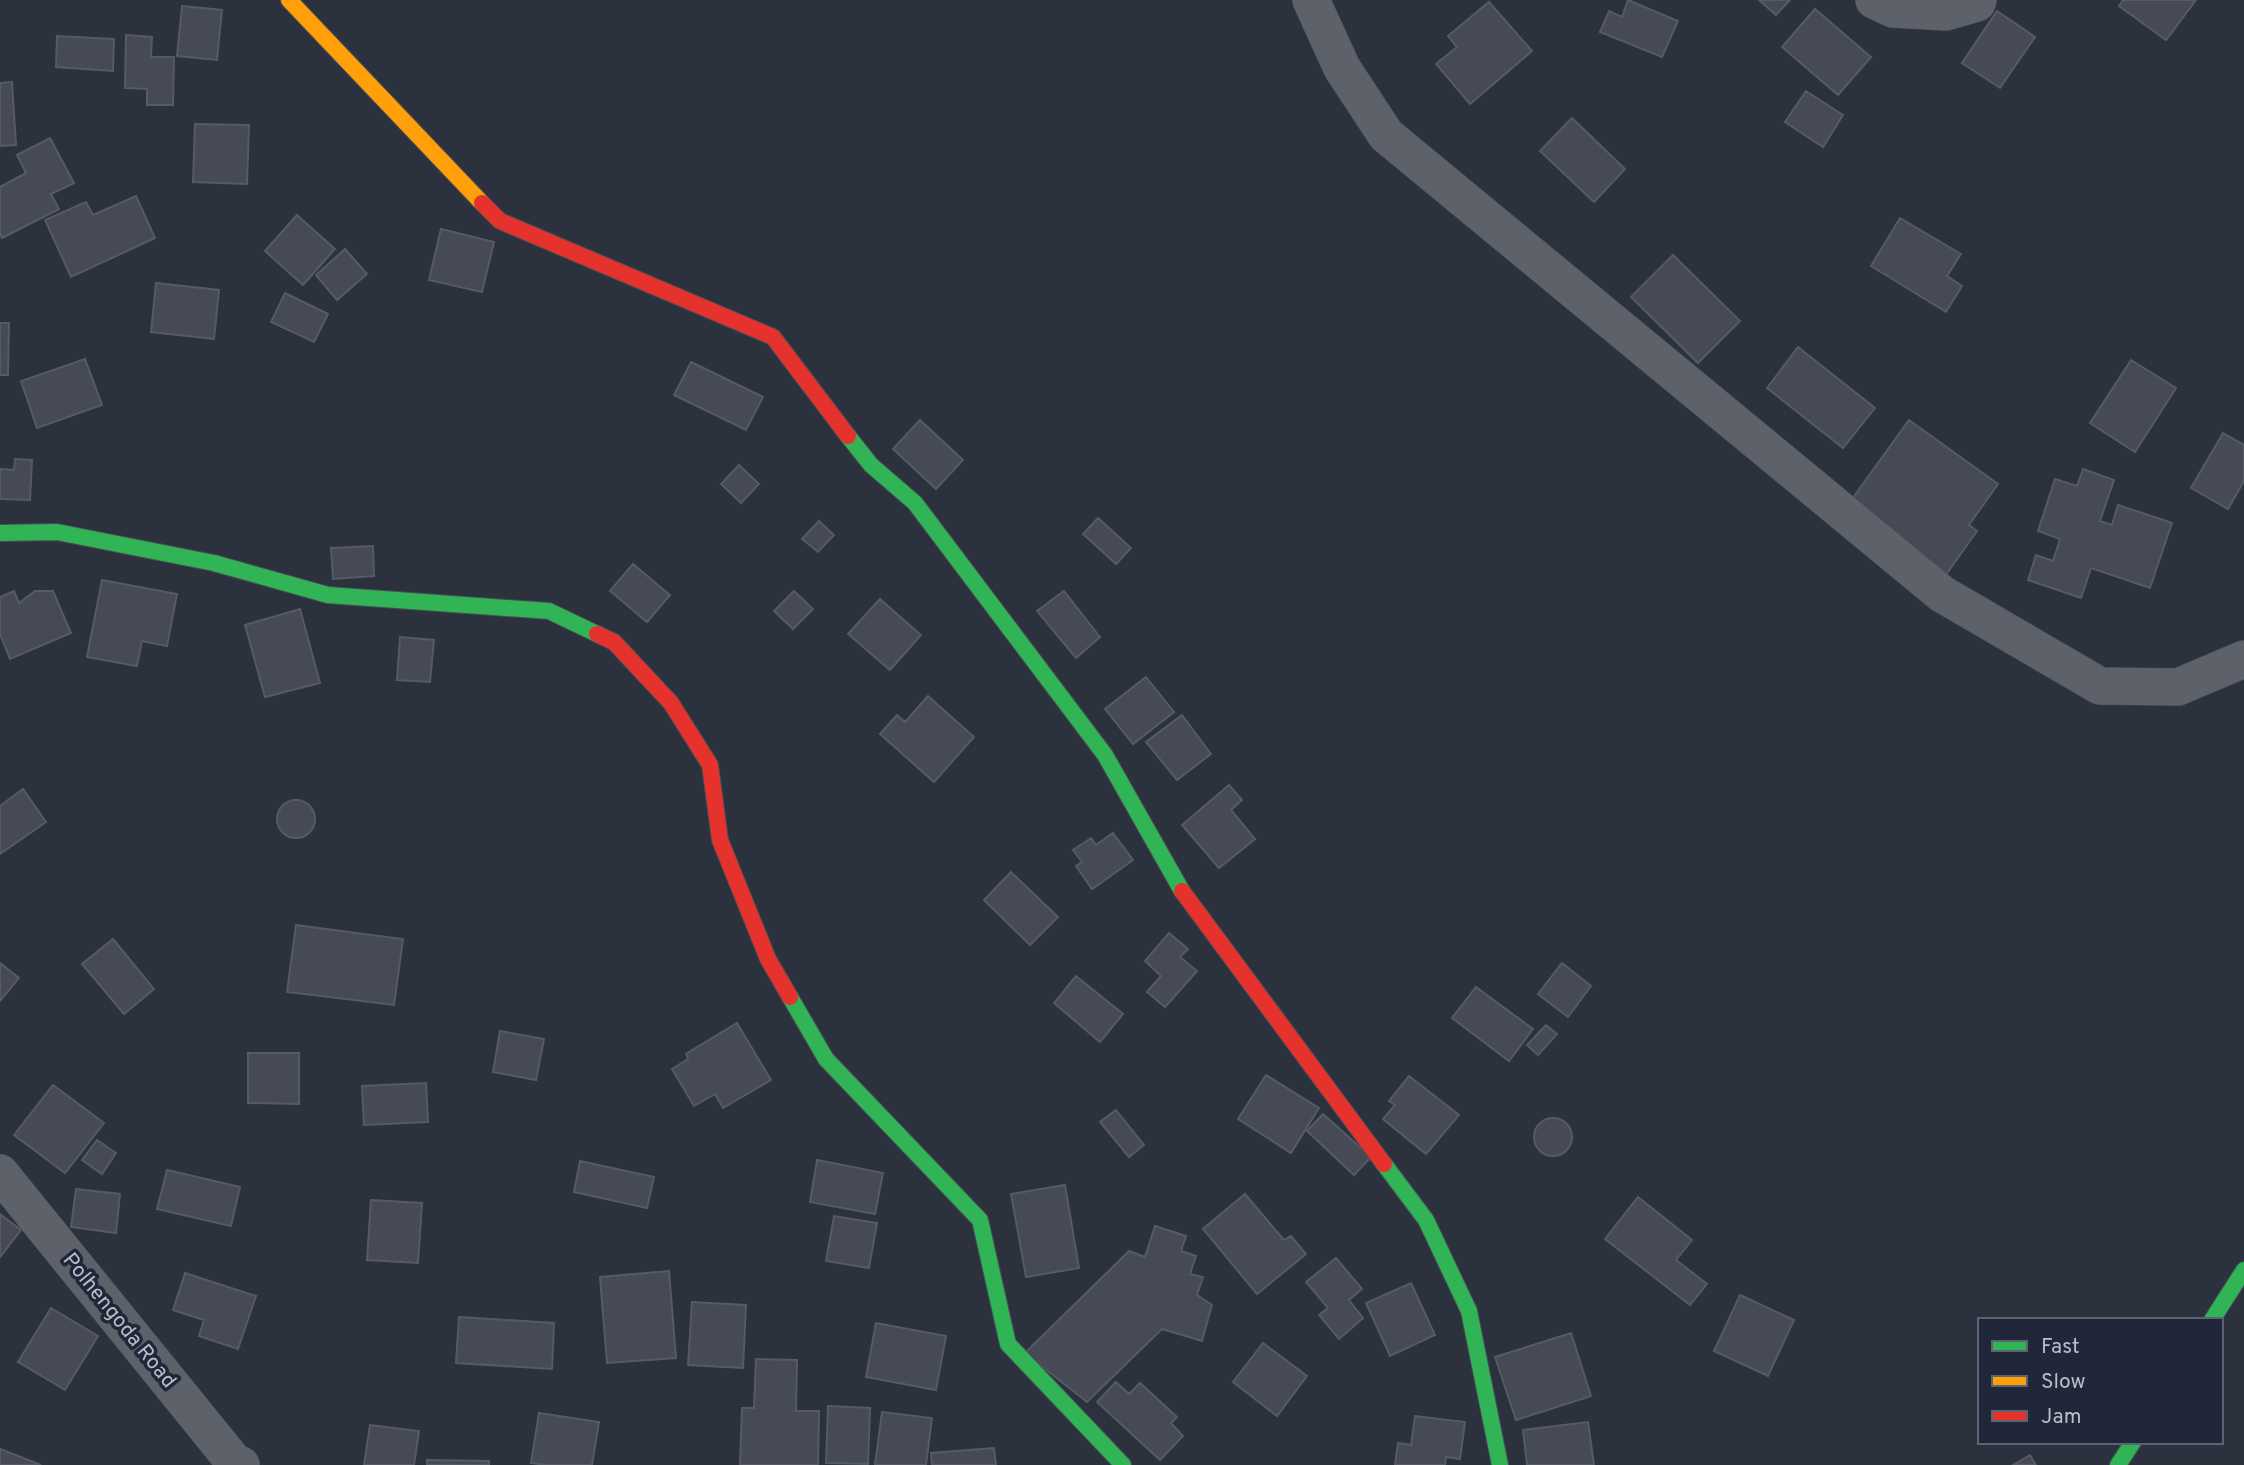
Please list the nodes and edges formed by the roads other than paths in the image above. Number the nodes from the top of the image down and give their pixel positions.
1 (289, 0) edge
2 (1311, 0) edge
3 (1874, 0) edge
4 (1978, 0) edge
5 (0, 533) edge
6 (2244, 659) edge
7 (0, 1173) edge
8 (2244, 1270) edge
9 (2213, 1318) edge
10 (2132, 1444) edge
11 (241, 1465) edge
12 (1123, 1465) edge
13 (1500, 1465) edge
14 (2118, 1465) edge

1 - 13 street
2 - 6 street
3 - 4 street
5 - 12 street
7 - 11 street, Polhengoda Road
8 - 9 street
10 - 14 street

